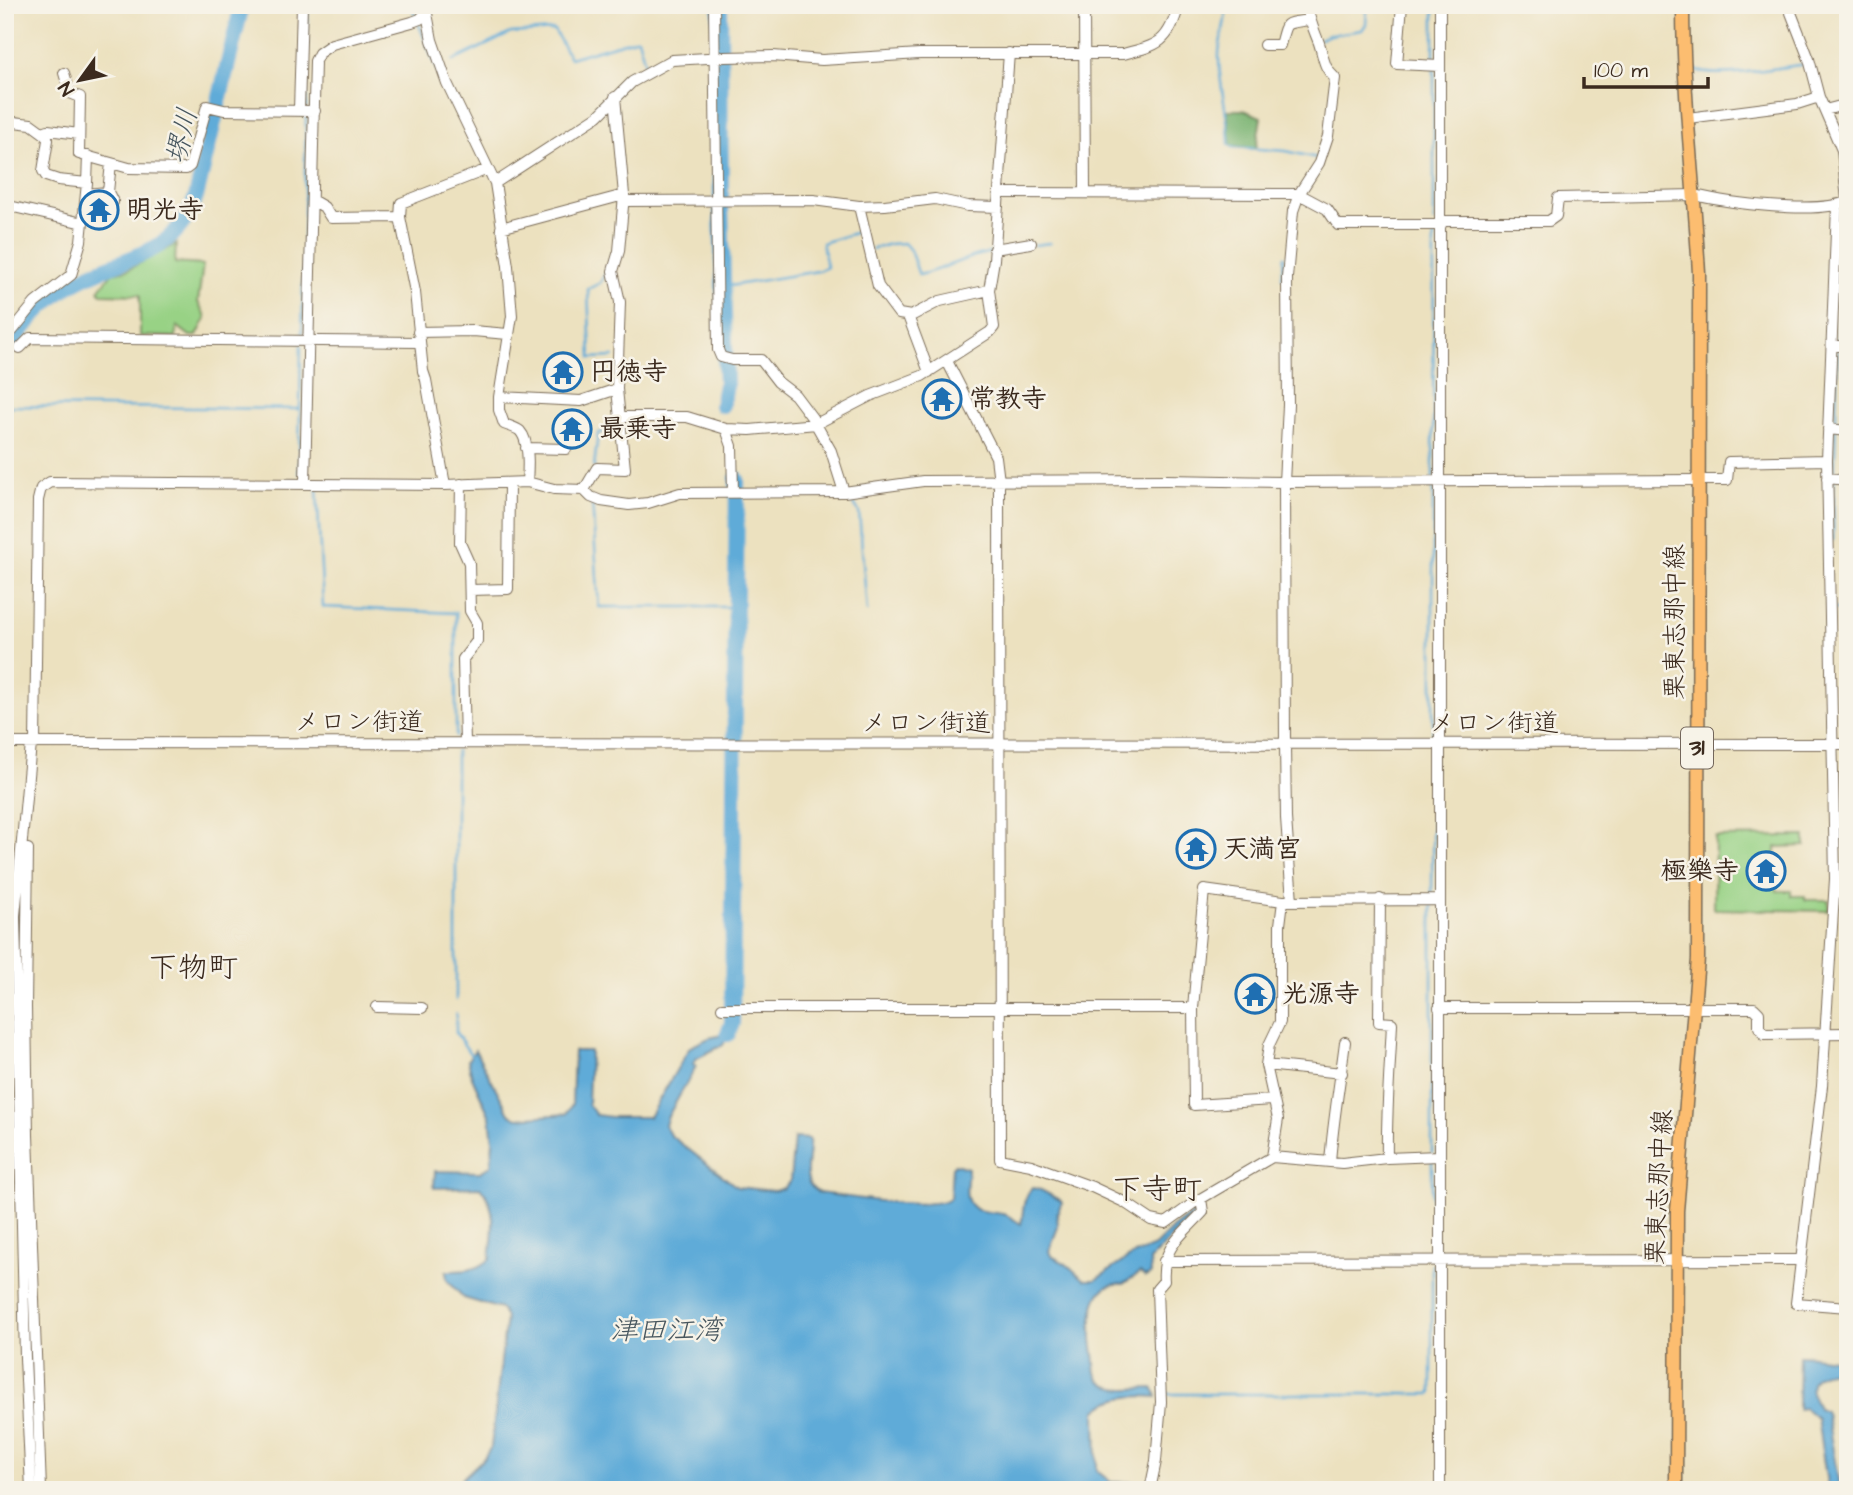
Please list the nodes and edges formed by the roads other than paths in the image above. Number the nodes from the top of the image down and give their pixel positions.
1 (302, 5) edge
2 (714, 5) edge
3 (1084, 5) edge
4 (1179, 5) edge
5 (1307, 5) edge
6 (1402, 5) edge
7 (1440, 5) edge
8 (1683, 5) edge
9 (1788, 5) edge
10 (426, 8) edge
11 (1309, 20) junction
12 (1264, 45) dead end
13 (1009, 53) junction
14 (1084, 54) junction
15 (718, 57) junction
16 (1437, 66) junction
17 (64, 73) dead end
18 (615, 97) junction
19 (1819, 97) junction
20 (1848, 104) edge
21 (306, 110) junction
22 (1825, 110) junction
23 (1688, 118) junction
24 (5, 121) edge
25 (43, 132) junction
26 (79, 134) junction
27 (88, 156) junction
28 (111, 163) junction
29 (488, 169) junction
30 (495, 183) junction
31 (86, 188) junction
32 (999, 193) junction
33 (1085, 193) junction
34 (1299, 194) junction
35 (1695, 195) junction
36 (624, 198) junction
37 (312, 200) junction
38 (720, 201) junction
39 (1844, 203) edge
40 (5, 205) edge
41 (859, 205) junction
42 (998, 207) junction
43 (401, 218) junction
44 (83, 223) junction
45 (1437, 224) junction
46 (501, 228) junction
47 (1031, 243) dead end
48 (994, 249) junction
49 (989, 290) junction
50 (908, 316) junction
51 (508, 334) junction
52 (419, 337) junction
53 (5, 340) edge
54 (309, 342) junction
55 (1832, 345) junction
56 (1848, 346) edge
57 (20, 348) dead end
58 (947, 361) junction
59 (929, 372) junction
60 (617, 389) junction
61 (499, 397) junction
62 (621, 418) junction
63 (816, 424) junction
64 (726, 429) junction
65 (1828, 429) junction
66 (1848, 431) edge
67 (526, 448) junction
68 (566, 449) dead end
69 (1826, 460) junction
70 (1827, 478) junction
71 (1698, 480) junction
72 (1848, 480) edge
73 (999, 481) junction
74 (1436, 481) junction
75 (527, 482) junction
76 (1284, 482) junction
77 (305, 483) junction
78 (509, 483) junction
79 (461, 484) junction
80 (445, 485) junction
81 (584, 490) junction
82 (736, 492) junction
83 (844, 492) junction
84 (470, 590) junction
85 (5, 743) edge
86 (465, 743) junction
87 (1000, 743) junction
88 (1434, 743) junction
89 (33, 744) junction
90 (1285, 744) junction
91 (1832, 744) junction
92 (1848, 744) edge
93 (1697, 745) junction
94 (1380, 899) junction
95 (1434, 900) junction
96 (1288, 901) junction
97 (377, 1007) dead end
98 (999, 1007) junction
99 (422, 1008) dead end
100 (722, 1008) dead end
101 (1193, 1008) junction
102 (1439, 1008) junction
103 (1695, 1008) junction
104 (1848, 1033) edge
105 (1826, 1034) junction
106 (1345, 1042) dead end
107 (1266, 1065) junction
108 (1342, 1073) junction
109 (1272, 1100) junction
110 (1434, 1156) junction
111 (1272, 1157) junction
112 (1387, 1158) junction
113 (1330, 1162) junction
114 (1201, 1199) junction
115 (1434, 1260) junction
116 (1801, 1260) junction
117 (1164, 1261) junction
118 (1676, 1262) junction
119 (1848, 1307) edge
120 (31, 1490) edge
121 (41, 1490) edge
122 (1150, 1490) edge
123 (1440, 1490) edge
124 (1676, 1490) edge

1 - 21 street
2 - 15 street
3 - 14 street
4 - 14 street
5 - 11 street
6 - 16 street
7 - 16 street
8 - 23 main road, 栗東志那中線 / 31
9 - 19 street
10 - 21 street
10 - 29 street
11 - 12 street
11 - 34 street
13 - 14 street
13 - 15 street
13 - 32 street
14 - 33 street
15 - 18 street
15 - 38 street
16 - 45 street
17 - 26 street
18 - 30 street
18 - 36 street
19 - 22 street
19 - 23 street
20 - 22 street
21 - 28 street
21 - 37 street
22 - 39 street
23 - 35 main road, 栗東志那中線 / 31
24 - 25 street
25 - 26 street
25 - 31 street
26 - 27 street
27 - 28 street
27 - 31 street
28 - 31 street
29 - 30 street
29 - 43 street
30 - 46 street
31 - 44 street
32 - 33 street
32 - 42 street
33 - 34 street
34 - 45 street
34 - 76 street
35 - 39 street
35 - 45 street
35 - 71 main road, 栗東志那中線 / 31
36 - 38 street
36 - 46 street
36 - 60 street
37 - 43 street
37 - 54 street
38 - 41 street
38 - 63 street
39 - 55 street
40 - 44 street
41 - 42 street
41 - 50 street
42 - 48 street
43 - 52 street
44 - 53 street
45 - 74 street
46 - 51 street
47 - 48 street
48 - 49 street
49 - 50 street
49 - 58 street
50 - 59 street
51 - 52 street
51 - 61 street
52 - 54 street
52 - 80 street
54 - 57 street
54 - 77 street
55 - 56 street
55 - 65 street
58 - 59 street
58 - 73 street
59 - 63 street
60 - 61 street
60 - 62 street
61 - 67 street
62 - 64 street
62 - 81 street
63 - 64 street
63 - 83 street
64 - 82 street
65 - 66 street
65 - 69 street
67 - 68 street
67 - 75 street
69 - 70 street
69 - 71 street
70 - 72 street
70 - 91 street
71 - 74 street
71 - 93 main road, 栗東志那中線 / 31
73 - 76 street
73 - 83 street
73 - 87 street
74 - 76 street
74 - 88 street
75 - 78 street
75 - 81 street
76 - 90 street
77 - 80 street
77 - 89 street
78 - 79 street
78 - 84 street
79 - 80 street
79 - 84 street
81 - 82 street
82 - 83 street
84 - 86 street
85 - 89 street, メロン街道
86 - 87 street, メロン街道
86 - 89 street, メロン街道
87 - 90 street, メロン街道
87 - 98 street
88 - 90 street, メロン街道
88 - 93 street, メロン街道
88 - 95 street
89 - 120 street
89 - 121 street
90 - 96 street
91 - 92 street, メロン街道
91 - 93 street, メロン街道
91 - 105 street
93 - 103 main road, 栗東志那中線 / 31
94 - 95 street
94 - 96 street
94 - 112 street
95 - 102 street
96 - 101 street
96 - 107 street
97 - 99 street
98 - 100 street
98 - 101 street
98 - 114 street
101 - 109 street
102 - 103 street
102 - 110 street
103 - 105 street
103 - 118 main road, 栗東志那中線 / 31
104 - 105 street
105 - 116 street
106 - 108 street
107 - 108 street
107 - 109 street
108 - 113 street
109 - 111 street
110 - 112 street
110 - 115 street
111 - 113 street
111 - 114 street
112 - 113 street
114 - 117 street
115 - 117 street
115 - 118 street
115 - 123 street
116 - 118 street
116 - 119 street
117 - 122 street
118 - 124 main road, 栗東志那中線 / 31

